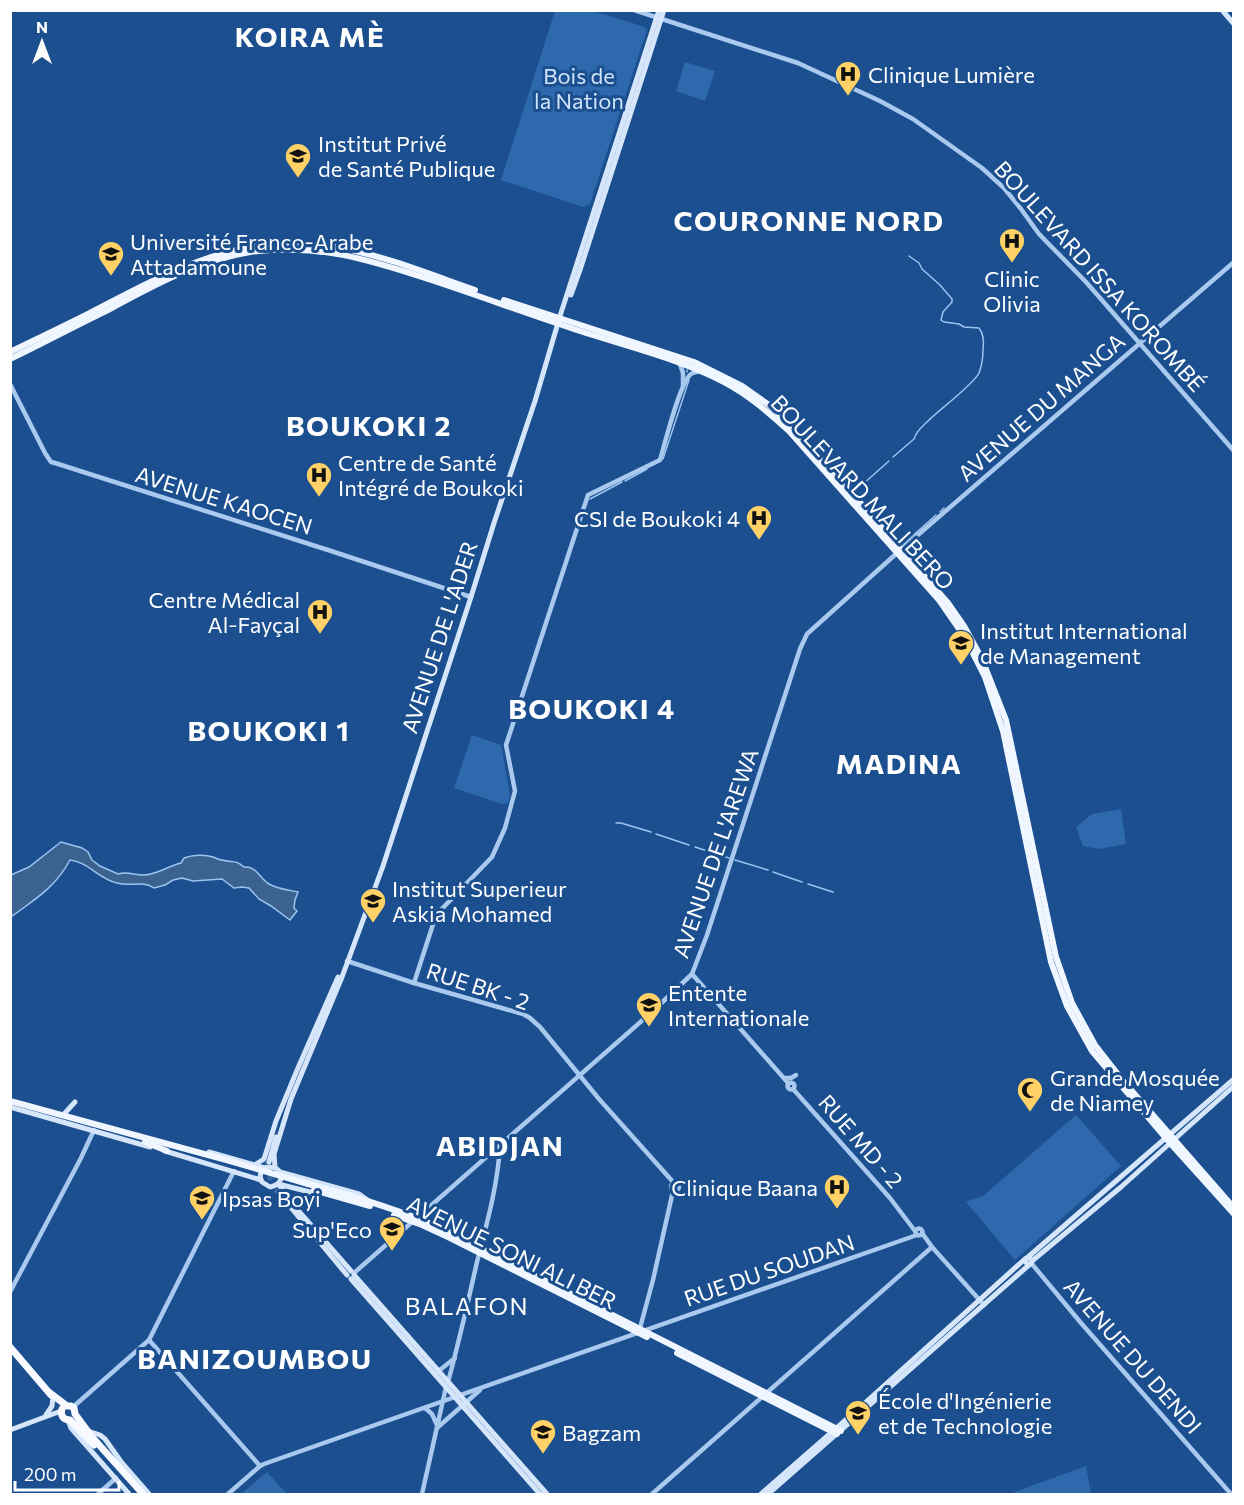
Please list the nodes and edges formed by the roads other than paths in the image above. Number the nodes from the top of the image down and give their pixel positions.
1 (634, 10) edge
2 (662, 10) edge
3 (1222, 10) edge
4 (659, 19) junction
5 (1233, 24) edge
6 (1233, 262) edge
7 (80, 321) junction
8 (560, 321) junction
9 (1139, 344) junction
10 (10, 352) edge
11 (10, 359) edge
12 (680, 363) junction
13 (700, 371) junction
14 (10, 384) edge
15 (682, 386) junction
16 (1233, 451) edge
17 (899, 552) junction
18 (471, 597) junction
19 (347, 961) junction
20 (692, 974) junction
21 (414, 983) junction
22 (580, 1074) junction
23 (796, 1075) dead end
24 (784, 1078) junction
25 (1233, 1079) edge
26 (1233, 1086) edge
27 (1216, 1097) junction
28 (289, 1098) junction
29 (75, 1102) dead end
30 (10, 1103) edge
31 (64, 1114) junction
32 (94, 1130) junction
33 (109, 1130) junction
34 (134, 1134) junction
35 (1170, 1138) junction
36 (145, 1142) junction
37 (500, 1145) junction
38 (167, 1151) junction
39 (266, 1162) junction
40 (231, 1166) junction
41 (278, 1169) junction
42 (261, 1180) junction
43 (278, 1184) junction
44 (270, 1187) junction
45 (295, 1188) junction
46 (280, 1191) tunnel mouth
47 (288, 1196) junction
48 (369, 1204) junction
49 (1233, 1208) edge
50 (1233, 1214) edge
51 (302, 1217) junction
52 (414, 1219) junction
53 (918, 1233) junction
54 (932, 1247) junction
55 (480, 1250) junction
56 (1029, 1262) junction
57 (352, 1274) junction
58 (10, 1292) edge
59 (982, 1303) junction
60 (640, 1332) junction
61 (149, 1340) junction
62 (10, 1347) edge
63 (455, 1358) junction
64 (437, 1372) junction
65 (447, 1385) junction
66 (482, 1389) junction
67 (51, 1395) junction
68 (765, 1395) junction
69 (458, 1397) junction
70 (443, 1402) junction
71 (464, 1405) junction
72 (425, 1408) junction
73 (67, 1413) junction
74 (42, 1418) junction
75 (437, 1427) junction
76 (10, 1430) edge
77 (88, 1431) junction
78 (837, 1431) junction
79 (260, 1466) junction
80 (116, 1478) junction
81 (98, 1494) edge
82 (129, 1494) edge
83 (136, 1494) edge
84 (142, 1494) edge
85 (149, 1494) edge
86 (228, 1494) edge
87 (422, 1494) edge
88 (540, 1494) edge
89 (547, 1494) edge
90 (652, 1494) edge
91 (761, 1494) edge
92 (768, 1494) edge
93 (1231, 1494) edge

1 - 4 street, BOULEVARD ISSA KOROMBÉ
2 - 4 main road, AVENUE DE L'ADER
3 - 5 main road
4 - 8 main road, AVENUE DE L'ADER
4 - 9 street, BOULEVARD ISSA KOROMBÉ
6 - 9 street, AVENUE DU MANGA
7 - 8 main road, BOULEVARD MALI BERO
7 - 10 main road, BOULEVARD MALI BERO
7 - 11 main road, BOULEVARD MALI BERO
8 - 12 main road, BOULEVARD MALI BERO
8 - 17 main road, BOULEVARD MALI BERO
8 - 18 main road, AVENUE DE L'ADER
9 - 16 street, BOULEVARD ISSA KOROMBÉ
9 - 17 street, AVENUE DU MANGA
12 - 13 main road, BOULEVARD MALI BERO
12 - 15 street
13 - 15 street
13 - 17 main road, BOULEVARD MALI BERO
14 - 18 street, AVENUE KAOCEN
15 - 21 street
17 - 20 street, AVENUE DE L'AREWA
17 - 35 main road, BOULEVARD MALI BERO
18 - 19 main road, AVENUE DE L'ADER
19 - 21 street, RUE BK - 2
19 - 28 main road, AVENUE DE L'ADER
20 - 22 street, AVENUE DE L'AREWA
20 - 24 street, RUE MD - 2
21 - 22 street, RUE BK - 2
22 - 37 street, AVENUE DE L'AREWA
22 - 60 street, RUE BK - 2
23 - 24 street
24 - 53 street, RUE MD - 2
25 - 27 main road
26 - 27 main road
27 - 35 main road
28 - 39 main road, AVENUE DE L'ADER
28 - 41 main road, AVENUE DE L'ADER
29 - 31 main road
30 - 31 main road
30 - 32 main road
30 - 33 main road
31 - 34 main road
32 - 38 main road
32 - 58 street
33 - 34 main road
33 - 36 main road
33 - 40 main road
34 - 39 main road
35 - 49 main road, BOULEVARD MALI BERO
35 - 50 main road, BOULEVARD MALI BERO
35 - 56 main road
36 - 38 main road
36 - 40 main road
37 - 52 street, AVENUE DE L'AREWA
37 - 55 street
38 - 40 main road
39 - 41 main road
39 - 42 main road, AVENUE DE L'ADER
40 - 42 main road
40 - 48 main road, AVENUE SONI ALI BER, bridge
40 - 61 street
41 - 43 main road, AVENUE DE L'ADER
41 - 48 main road, AVENUE SONI ALI BER
42 - 44 main road
43 - 44 main road
43 - 45 main road, AVENUE SONI ALI BER
43 - 47 main road
44 - 51 main road
45 - 47 main road
45 - 48 main road, AVENUE SONI ALI BER
46 - 51 main road
47 - 51 main road
48 - 52 main road, AVENUE SONI ALI BER
51 - 57 main road
52 - 55 main road, AVENUE SONI ALI BER
52 - 57 street, AVENUE DE L'AREWA
53 - 54 street, RUE MD - 2
53 - 60 street, RUE DU SOUDAN
54 - 59 street, RUE MD - 2
54 - 68 street
55 - 60 main road, AVENUE SONI ALI BER
55 - 63 street
56 - 59 main road
56 - 93 street, AVENUE DU DENDI
57 - 64 main road
59 - 78 main road
60 - 66 street, RUE DU SOUDAN
60 - 68 main road, AVENUE SONI ALI BER
61 - 73 street
61 - 79 street
62 - 67 highway
63 - 64 street
63 - 65 street
64 - 65 main road
65 - 69 main road
65 - 70 street
66 - 69 street, RUE DU SOUDAN
66 - 71 street
67 - 73 highway
67 - 74 main road
68 - 78 main road
68 - 90 street
69 - 70 street, RUE DU SOUDAN
69 - 71 main road
70 - 72 street, RUE DU SOUDAN
70 - 75 street
71 - 75 street
71 - 88 main road
71 - 89 main road
72 - 75 street
72 - 79 street, RUE DU SOUDAN
73 - 74 main road
73 - 77 highway
73 - 80 main road
73 - 83 highway
74 - 76 main road
75 - 87 street
77 - 84 highway
77 - 85 main road
78 - 91 main road
78 - 92 main road
79 - 86 street
80 - 81 street
80 - 82 main road

